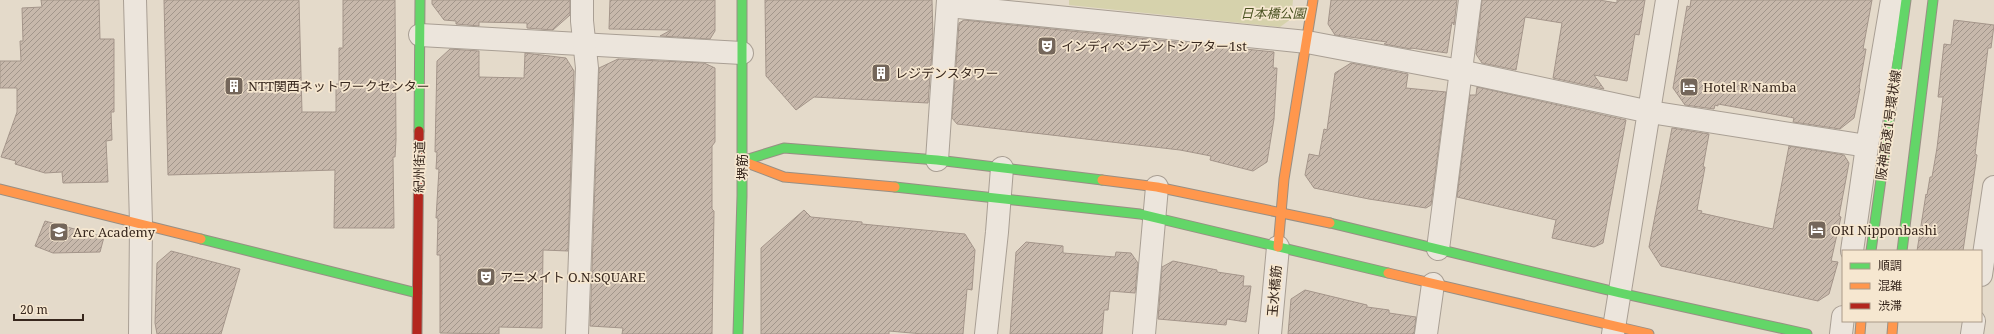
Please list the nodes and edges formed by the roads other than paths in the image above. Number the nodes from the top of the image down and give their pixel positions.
1 (135, 0) edge
2 (420, 0) edge
3 (582, 0) edge
4 (742, 0) edge
5 (1313, 0) edge
6 (1470, 0) edge
7 (1666, 0) edge
8 (1892, 0) edge
9 (1906, 0) edge
10 (1933, 0) edge
11 (948, 3) edge
12 (420, 35) junction
13 (1307, 42) junction
14 (584, 44) junction
15 (742, 53) junction
16 (1460, 71) junction
17 (1650, 112) junction
18 (1867, 146) junction
19 (937, 160) junction
20 (742, 161) junction
21 (1002, 168) junction
22 (1994, 187) edge
23 (0, 188) edge
24 (1157, 188) junction
25 (1000, 199) junction
26 (1282, 212) junction
27 (1155, 218) junction
28 (140, 224) junction
29 (1991, 231) edge
30 (1278, 247) junction
31 (1438, 249) junction
32 (1852, 250) edge
33 (1871, 250) edge
34 (1902, 250) edge
35 (1982, 271) edge
36 (1433, 284) junction
37 (417, 293) junction
38 (1620, 293) junction
39 (1842, 322) edge
40 (1861, 322) edge
41 (1893, 322) edge
42 (1974, 322) edge
43 (1614, 331) edge
44 (140, 334) edge
45 (417, 334) edge
46 (577, 334) edge
47 (738, 334) edge
48 (986, 334) edge
49 (1144, 334) edge
50 (1270, 334) edge
51 (1426, 334) edge
52 (1648, 334) edge
53 (1807, 334) edge
54 (1841, 334) edge
55 (1860, 334) edge
56 (1892, 334) edge
57 (1972, 334) edge

1 - 28 street
2 - 12 main road, 紀州街道
3 - 14 street
4 - 15 main road, 堺筋
5 - 13 main road
6 - 16 street
7 - 17 street
8 - 18 street
9 - 33 main road, 阪神高速1号環状線
10 - 34 main road
11 - 13 street
11 - 19 street
12 - 14 street
12 - 37 main road, 紀州街道
13 - 16 street
13 - 26 main road
14 - 15 street
14 - 46 street
15 - 20 main road, 堺筋
16 - 17 street
16 - 31 street
17 - 18 street
17 - 38 street
18 - 32 street
19 - 20 main road
19 - 21 main road
20 - 25 main road
20 - 47 main road, 堺筋
21 - 24 main road
21 - 25 street
22 - 29 street
23 - 28 main road
24 - 26 main road
24 - 27 street
25 - 27 main road
25 - 48 street
26 - 30 main road
26 - 31 main road
27 - 30 main road
27 - 49 street
28 - 37 main road
28 - 44 street
29 - 35 street
30 - 36 main road
30 - 50 street, 玉水橋筋
31 - 38 main road
36 - 43 main road
36 - 51 street
37 - 45 main road, 紀州街道
38 - 43 street
38 - 53 main road
39 - 54 street
40 - 55 main road
41 - 56 main road
42 - 57 street
43 - 52 main road

